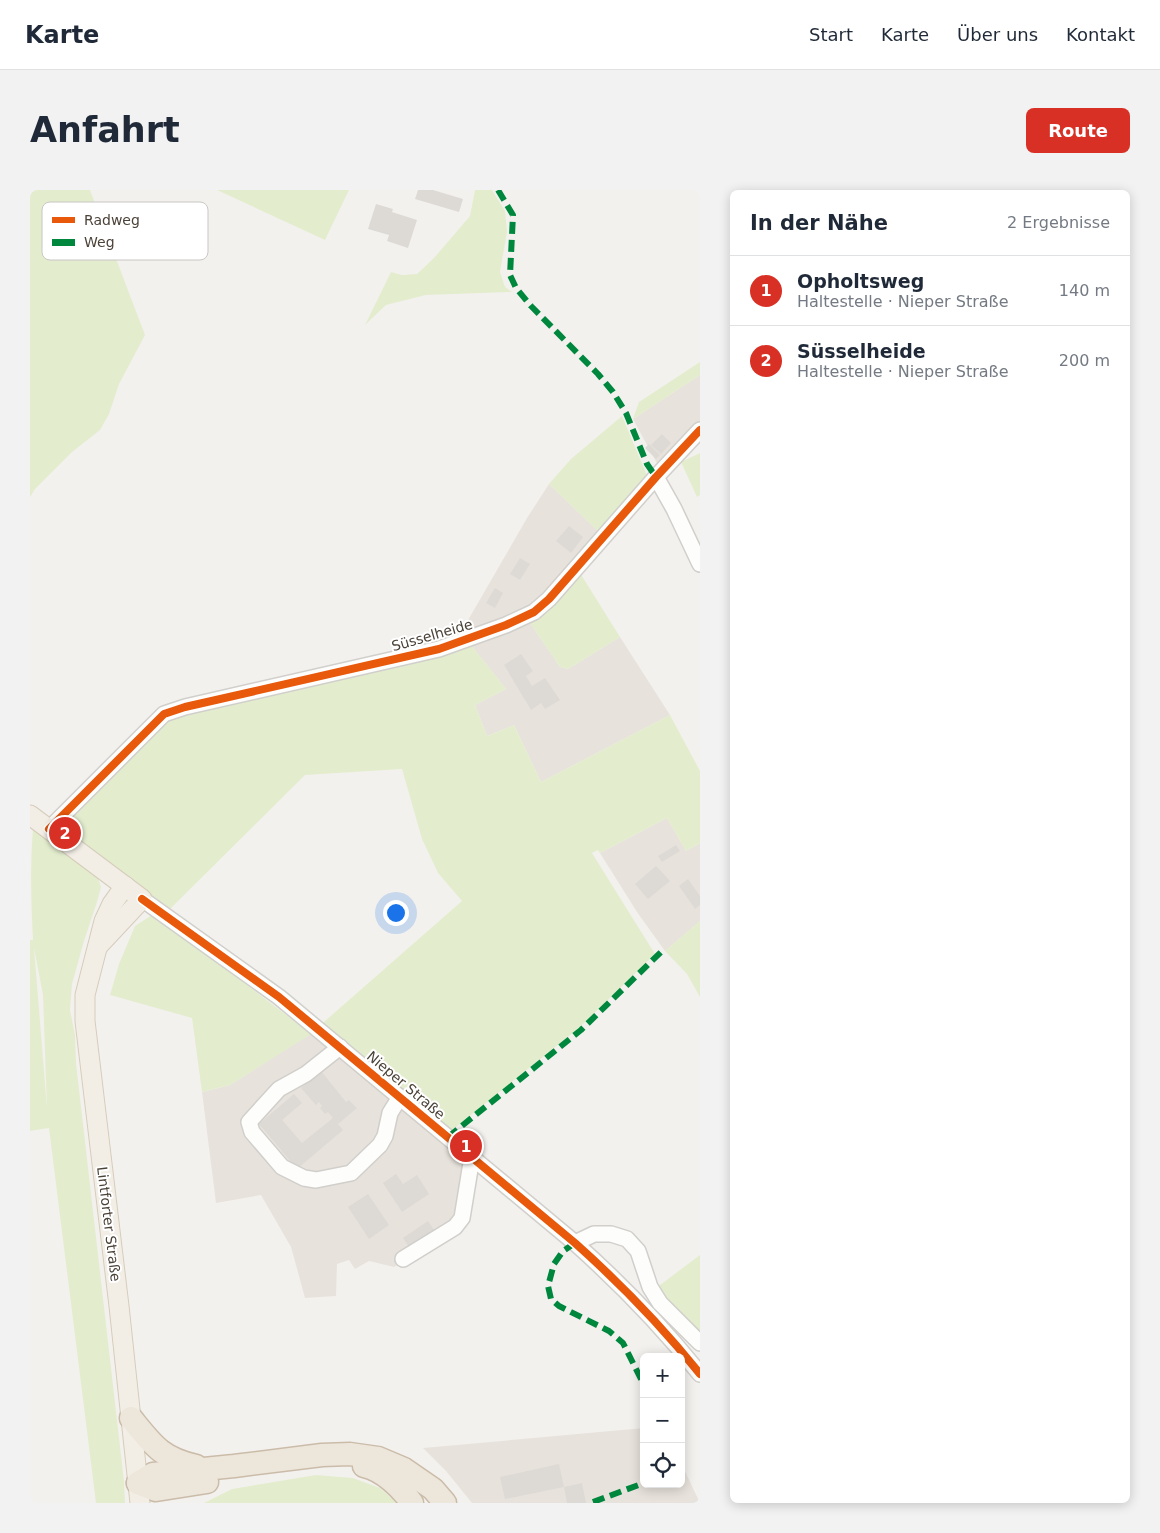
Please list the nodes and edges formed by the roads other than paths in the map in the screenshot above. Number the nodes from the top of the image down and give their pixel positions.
1 (700, 430) edge
2 (656, 477) junction
3 (700, 564) edge
4 (36, 821) edge
5 (124, 886) junction
6 (142, 899) junction
7 (97, 947) junction
8 (340, 1047) junction
9 (400, 1097) junction
10 (472, 1157) junction
11 (575, 1243) junction
12 (403, 1259) dead end
13 (700, 1344) edge
14 (700, 1374) edge
15 (131, 1418) junction
16 (204, 1476) junction
17 (139, 1493) edge
18 (180, 1503) edge
19 (412, 1503) edge
20 (445, 1503) edge

1 - 2 street, Süsselheide
2 - 3 street
2 - 4 street, Süsselheide
4 - 5 main road, Nieper Straße
5 - 6 main road, Nieper Straße
5 - 7 main road, Lintforter Straße
6 - 7 main road, Lintforter Straße
6 - 8 street, Nieper Straße
7 - 15 main road, Lintforter Straße
8 - 9 street, Nieper Straße
8 - 9 street
9 - 10 street, Nieper Straße
10 - 11 street, Nieper Straße
10 - 12 street
11 - 13 street
11 - 14 street, Nieper Straße
15 - 16 highway
15 - 17 main road, Lintforter Straße
16 - 17 highway
16 - 18 highway
16 - 19 highway
16 - 20 highway

